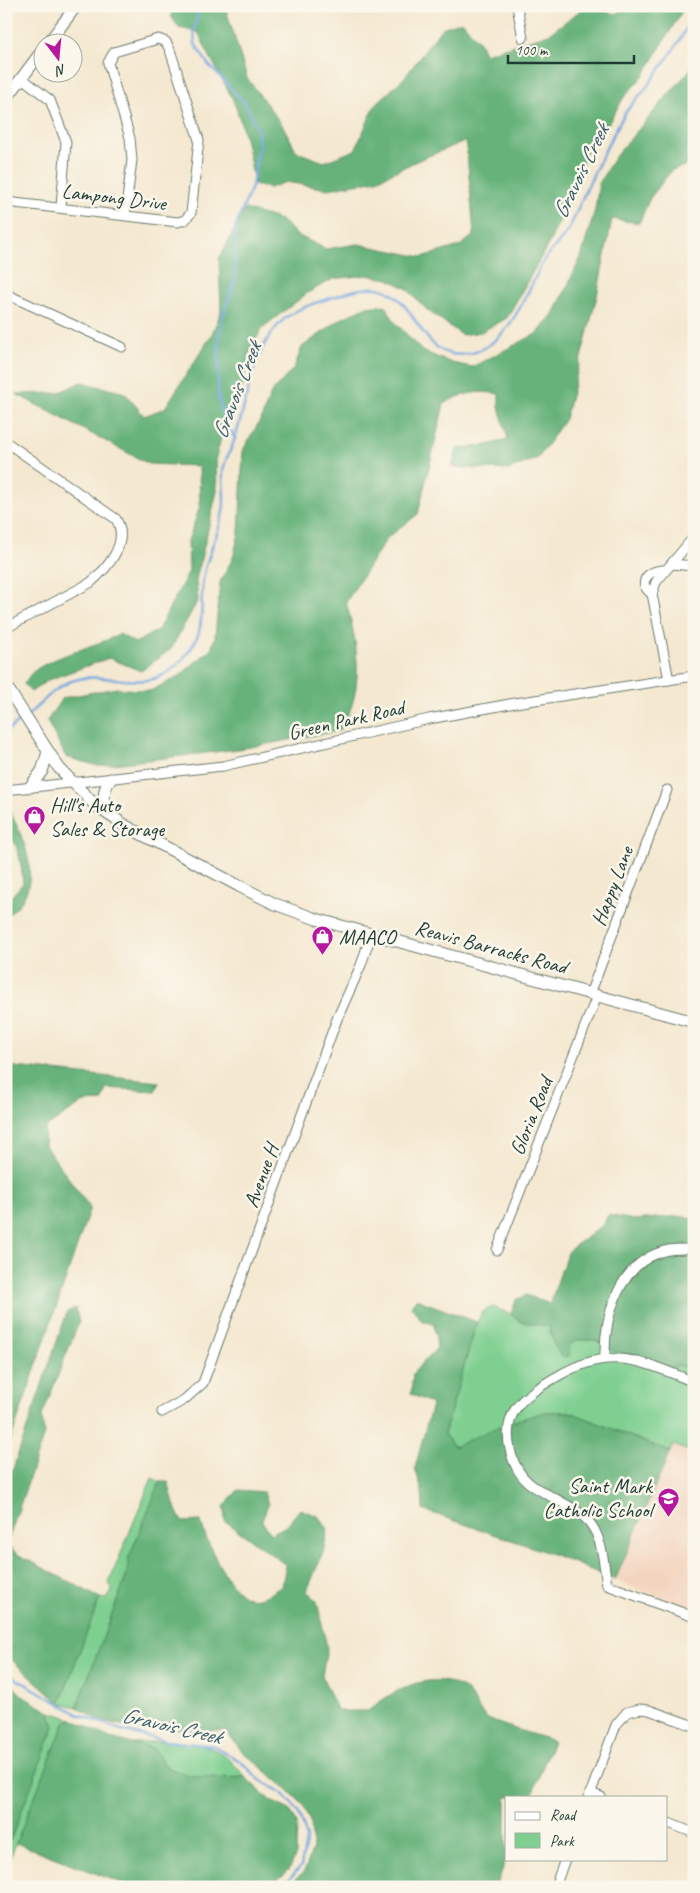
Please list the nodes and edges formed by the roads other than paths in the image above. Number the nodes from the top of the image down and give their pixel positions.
1 (76, 6) edge
2 (517, 6) edge
3 (56, 32) edge
4 (523, 38) dead end
5 (32, 64) edge
6 (22, 78) junction
7 (6, 100) edge
8 (6, 202) edge
9 (61, 207) junction
10 (125, 216) junction
11 (6, 294) edge
12 (122, 347) dead end
13 (6, 442) edge
14 (694, 537) edge
15 (694, 566) edge
16 (668, 567) junction
17 (6, 628) edge
18 (694, 676) edge
19 (669, 680) junction
20 (6, 686) edge
21 (46, 749) junction
22 (112, 779) junction
23 (71, 783) junction
24 (30, 787) junction
25 (6, 790) edge
26 (667, 790) dead end
27 (108, 814) junction
28 (371, 934) junction
29 (593, 995) junction
30 (694, 1022) edge
31 (684, 1249) dead end
32 (497, 1250) dead end
33 (605, 1358) junction
34 (694, 1382) edge
35 (162, 1412) dead end
36 (694, 1617) edge
37 (694, 1726) edge
38 (590, 1795) edge
39 (668, 1823) edge
40 (694, 1833) edge
41 (565, 1860) edge
42 (555, 1887) edge

1 - 3 main road
2 - 4 street
5 - 6 main road
6 - 7 main road
6 - 9 street
8 - 9 street, Lampong Drive
9 - 10 street, Lampong Drive
10 - 10 street, Lampong Drive
11 - 12 street
13 - 17 street
14 - 16 street
15 - 16 street
16 - 19 street
18 - 19 street, Green Park Road
19 - 22 street, Green Park Road
20 - 21 main road, Reavis Barracks Road
21 - 23 main road, Reavis Barracks Road
21 - 24 main road
22 - 23 street, Green Park Road
22 - 27 main road
23 - 24 street, Green Park Road
23 - 27 main road, Reavis Barracks Road
24 - 25 street, Green Park Road
26 - 29 street, Happy Lane
27 - 28 main road, Reavis Barracks Road
28 - 29 main road, Reavis Barracks Road
28 - 35 street, Avenue H
29 - 30 main road, Reavis Barracks Road
29 - 32 street, Gloria Road
31 - 33 street
33 - 34 street
33 - 36 street
37 - 38 street
39 - 40 street
41 - 42 street

